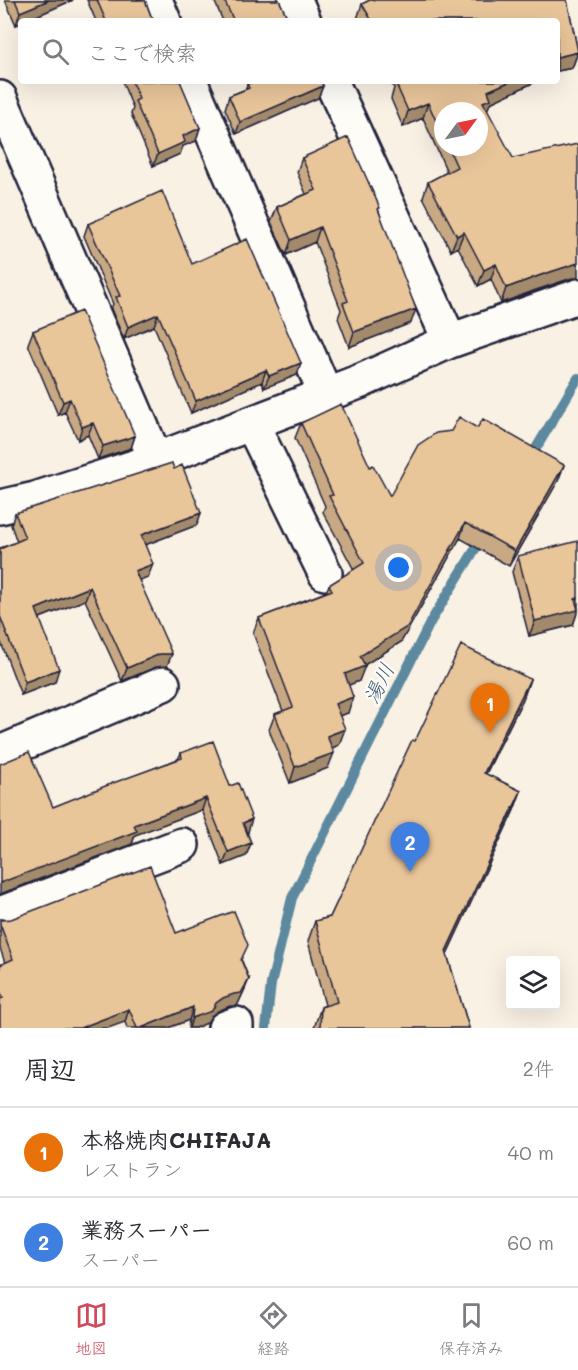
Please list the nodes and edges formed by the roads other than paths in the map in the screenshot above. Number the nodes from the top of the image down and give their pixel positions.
1 (155, 0) edge
2 (295, 0) edge
3 (163, 18) edge
4 (303, 18) edge
5 (191, 84) edge
6 (333, 84) edge
7 (0, 98) edge
8 (578, 296) edge
9 (450, 340) junction
10 (326, 395) junction
11 (252, 424) junction
12 (156, 460) junction
13 (0, 507) edge
14 (325, 573) dead end
15 (163, 684) dead end
16 (0, 753) edge
17 (182, 845) dead end
18 (0, 914) edge
19 (225, 1028) edge
20 (236, 1028) edge

1 - 3 lane
2 - 4 lane
5 - 10 lane
6 - 9 lane
7 - 12 lane
8 - 9 lane
9 - 10 lane
10 - 11 lane
11 - 12 lane
11 - 14 lane
12 - 13 lane
15 - 16 lane
17 - 18 lane
19 - 20 lane

